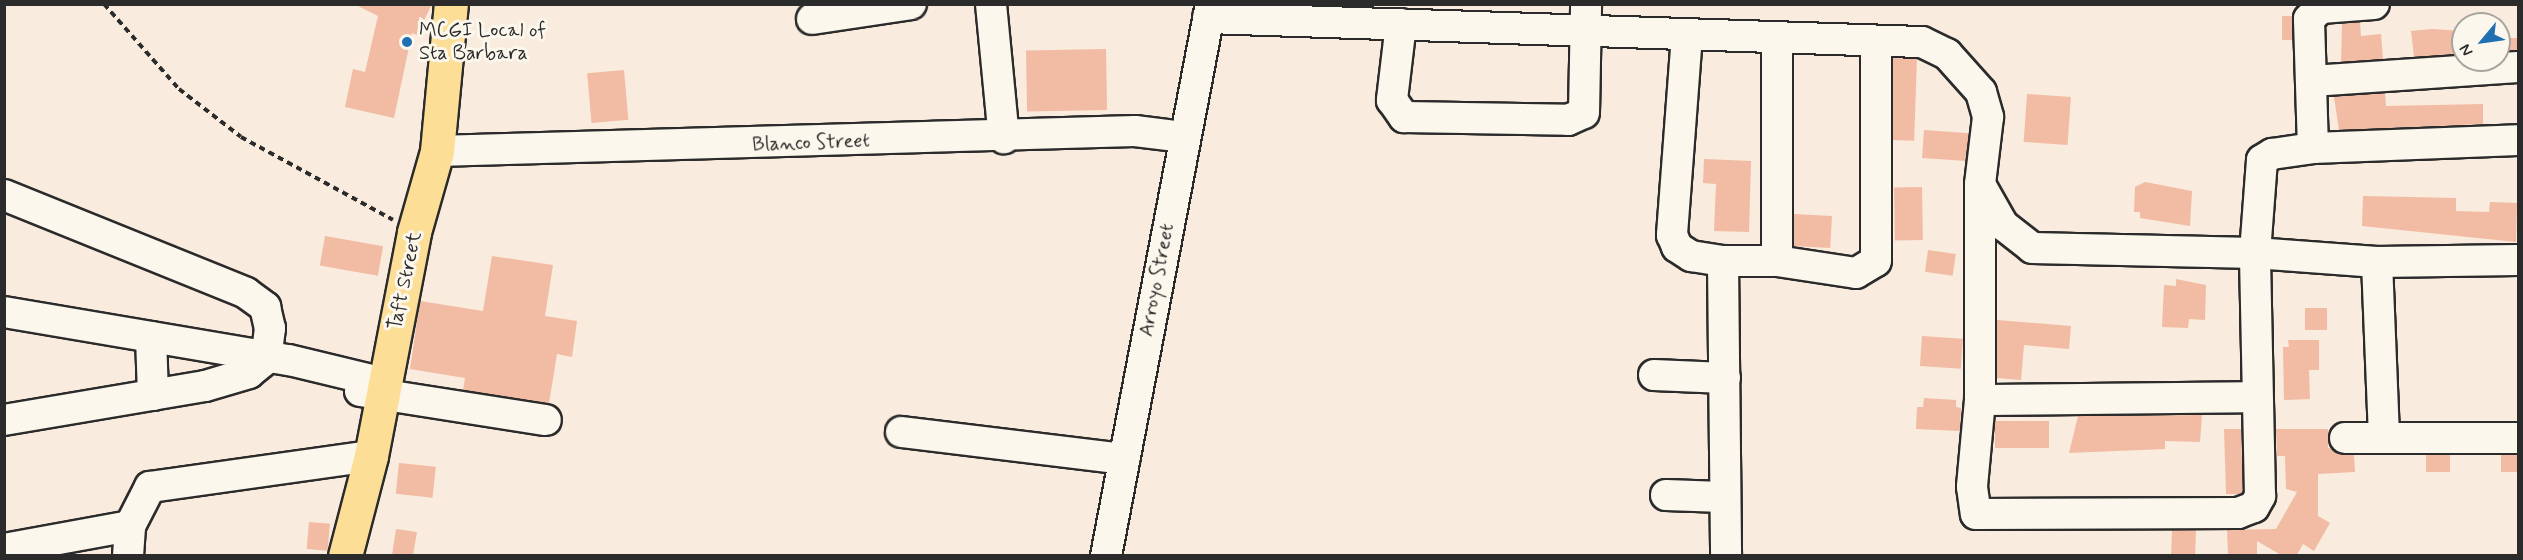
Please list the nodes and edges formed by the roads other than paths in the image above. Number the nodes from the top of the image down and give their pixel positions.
1 (451, 4) edge
2 (911, 4) edge
3 (991, 4) edge
4 (2374, 4) edge
5 (878, 6) edge
6 (1209, 11) edge
7 (1371, 14) edge
8 (1585, 18) edge
9 (812, 19) dead end
10 (1401, 24) junction
11 (1687, 35) junction
12 (1777, 38) junction
13 (1876, 42) junction
14 (2518, 68) edge
15 (2312, 81) junction
16 (1183, 137) junction
17 (1004, 138) junction
18 (2518, 140) edge
19 (2313, 148) junction
20 (437, 151) junction
21 (1980, 184) junction
22 (4, 195) edge
23 (2032, 248) junction
24 (2255, 253) junction
25 (2518, 260) edge
26 (1723, 261) junction
27 (1777, 261) junction
28 (1983, 261) junction
29 (2377, 262) junction
30 (4, 312) edge
31 (151, 337) junction
32 (266, 359) junction
33 (1654, 375) dead end
34 (1725, 378) junction
35 (383, 389) junction
36 (153, 395) junction
37 (2257, 397) junction
38 (1980, 400) junction
39 (4, 420) edge
40 (546, 420) dead end
41 (901, 432) dead end
42 (2384, 436) junction
43 (2345, 438) dead end
44 (2518, 438) edge
45 (371, 456) junction
46 (1124, 459) junction
47 (1666, 495) dead end
48 (1723, 497) junction
49 (129, 541) edge
50 (11, 551) edge
51 (345, 555) edge
52 (1106, 555) edge
53 (1726, 555) edge

1 - 20 main road, Taft Street
2 - 5 street
3 - 17 street
4 - 15 street
5 - 9 street
6 - 7 street
6 - 16 street, Arroyo Street
7 - 10 street
8 - 10 street
8 - 10 street
8 - 11 street
11 - 12 street
11 - 26 street
12 - 13 street
12 - 27 street
13 - 21 street
13 - 27 street
14 - 15 street
15 - 19 street
16 - 17 street, Blanco Street
16 - 46 street, Arroyo Street
17 - 20 street, Blanco Street
18 - 19 street
19 - 24 street
20 - 35 main road, Taft Street
21 - 23 street
21 - 28 street
22 - 32 street
23 - 24 street
23 - 28 street
24 - 29 street
24 - 37 street
25 - 29 street
26 - 27 street
26 - 34 street
28 - 38 street
29 - 42 street
30 - 31 street
31 - 32 street
31 - 36 street
32 - 35 street
32 - 36 street
33 - 34 street
34 - 48 street
35 - 40 street
35 - 45 main road, Taft Street
36 - 39 street
37 - 38 street
37 - 38 street
41 - 46 street
42 - 43 street
42 - 44 street
45 - 49 street
45 - 51 main road, Taft Street
46 - 52 street, Arroyo Street
47 - 48 street
48 - 53 street
49 - 50 street

